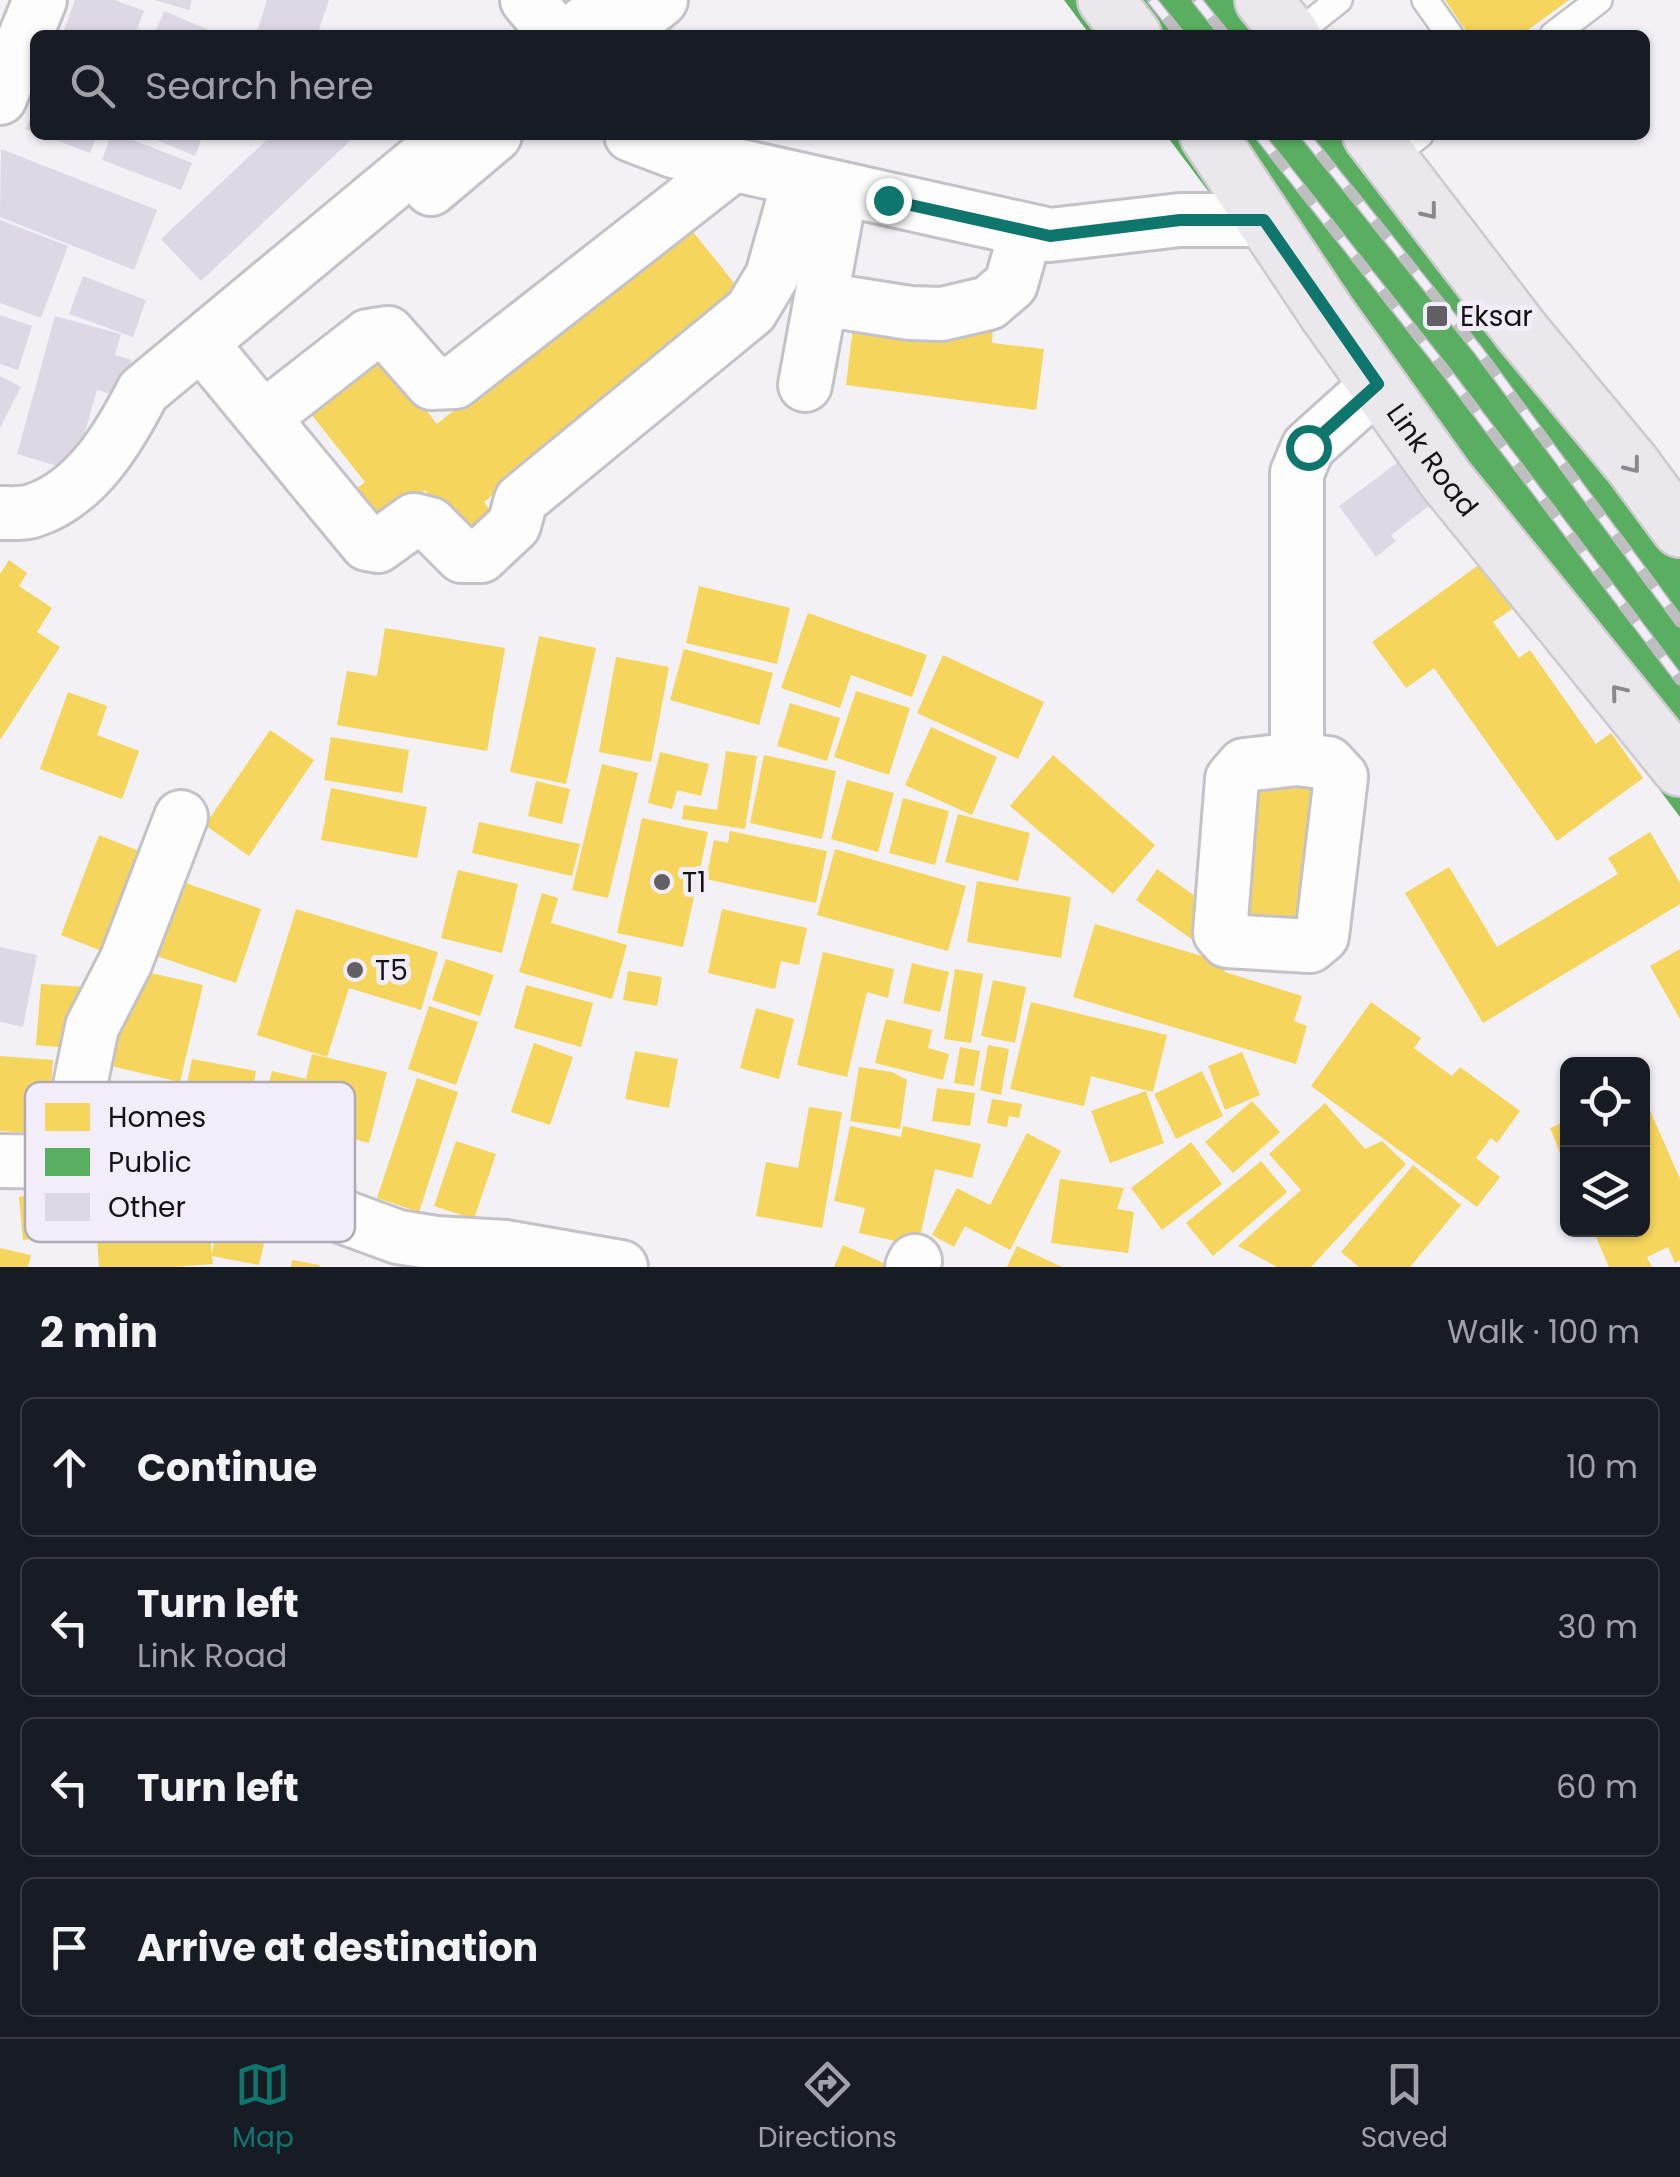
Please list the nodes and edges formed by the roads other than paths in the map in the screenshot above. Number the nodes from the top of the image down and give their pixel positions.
1 (40, 0) edge
2 (527, 0) edge
3 (661, 0) edge
4 (1106, 0) edge
5 (1263, 0) edge
6 (1339, 0) edge
7 (1425, 0) edge
8 (1599, 0) edge
9 (599, 16) edge
10 (553, 30) edge
11 (1129, 30) edge
12 (1290, 30) edge
13 (1300, 30) edge
14 (1446, 30) edge
15 (1559, 30) edge
16 (0, 98) edge
17 (445, 140) edge
18 (488, 140) edge
19 (643, 140) edge
20 (1211, 140) edge
21 (1393, 143) edge
22 (733, 165) junction
23 (820, 185) junction
24 (1264, 220) junction
25 (367, 224) junction
26 (1026, 231) junction
27 (820, 299) junction
28 (211, 355) junction
29 (1378, 384) junction
30 (804, 385) dead end
31 (263, 418) junction
32 (0, 513) edge
33 (1680, 529) edge
34 (1298, 759) dead end
35 (1680, 768) edge
36 (182, 817) dead end
37 (81, 1082) edge
38 (0, 1161) edge
39 (25, 1161) edge
40 (355, 1221) edge
41 (620, 1267) edge

1 - 16 street
2 - 10 street
3 - 9 street
4 - 11 main road
5 - 12 main road
6 - 13 lane
7 - 14 lane
8 - 15 lane
17 - 25 street
18 - 25 street
19 - 22 street
20 - 24 main road, Link Road
21 -> 33 main road
22 - 23 street
22 - 31 street
23 - 26 street
23 - 27 street
23 - 31 street
24 - 26 street
24 - 29 main road, Link Road
25 - 28 street
26 - 27 street
27 - 30 street
28 - 31 street
28 - 32 street
29 - 34 street
35 -> 29 main road, Link Road
36 - 37 street
38 - 39 street
40 - 41 street

